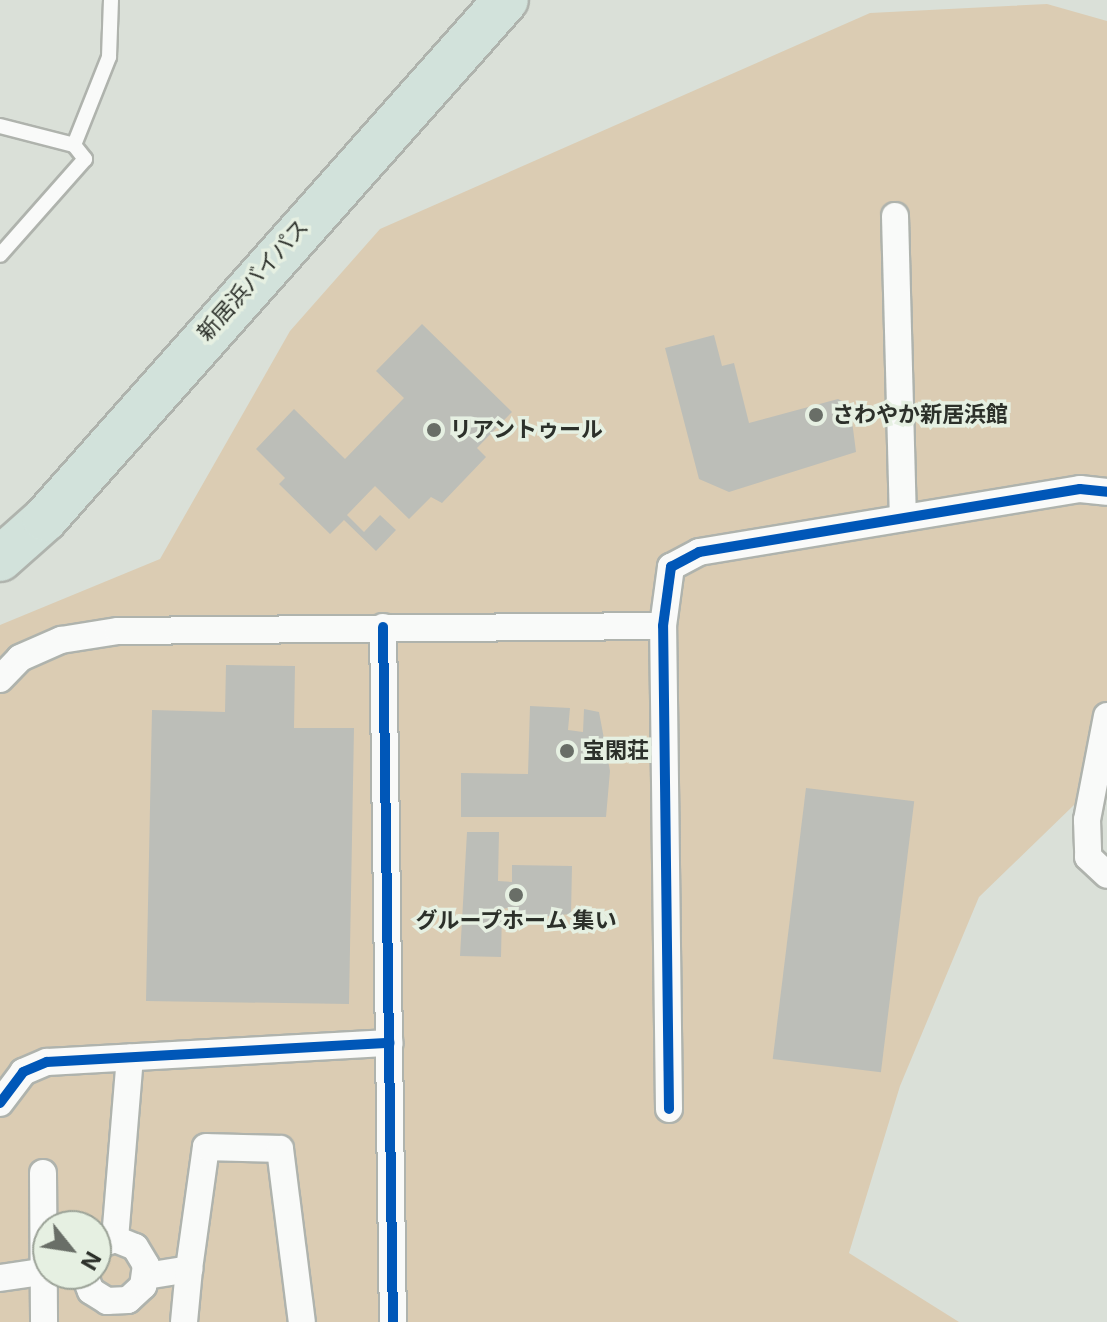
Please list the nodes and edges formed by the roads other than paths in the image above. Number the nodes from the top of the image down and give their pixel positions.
1 (111, 0) edge
2 (506, 0) edge
3 (0, 126) edge
4 (74, 145) junction
5 (895, 216) dead end
6 (0, 255) edge
7 (1107, 492) edge
8 (903, 518) junction
9 (0, 559) edge
10 (663, 626) junction
11 (383, 627) junction
12 (0, 679) edge
13 (1107, 716) edge
14 (1107, 875) edge
15 (389, 1043) junction
16 (130, 1058) junction
17 (0, 1103) edge
18 (669, 1109) dead end
19 (43, 1173) dead end
20 (45, 1210) edge
21 (110, 1210) edge
22 (112, 1244) edge
23 (189, 1269) junction
24 (32, 1273) edge
25 (146, 1276) junction
26 (0, 1278) edge
27 (46, 1290) edge
28 (91, 1290) edge
29 (107, 1312) edge
30 (44, 1322) edge
31 (184, 1322) edge
32 (302, 1322) edge
33 (393, 1322) edge

1 - 4 lane
2 - 9 highway, 新居浜バイパス
3 - 4 lane
4 - 6 lane
5 - 8 street
7 - 8 street
8 - 10 street
10 - 11 street
10 - 18 street
11 - 12 street
11 - 15 street
13 - 14 street
15 - 16 street
15 - 33 street
16 - 17 street
16 - 21 street
19 - 20 street
22 - 25 street
23 - 25 street
23 - 31 street
23 - 32 street
24 - 26 street
25 - 29 street
27 - 30 street
28 - 29 street

